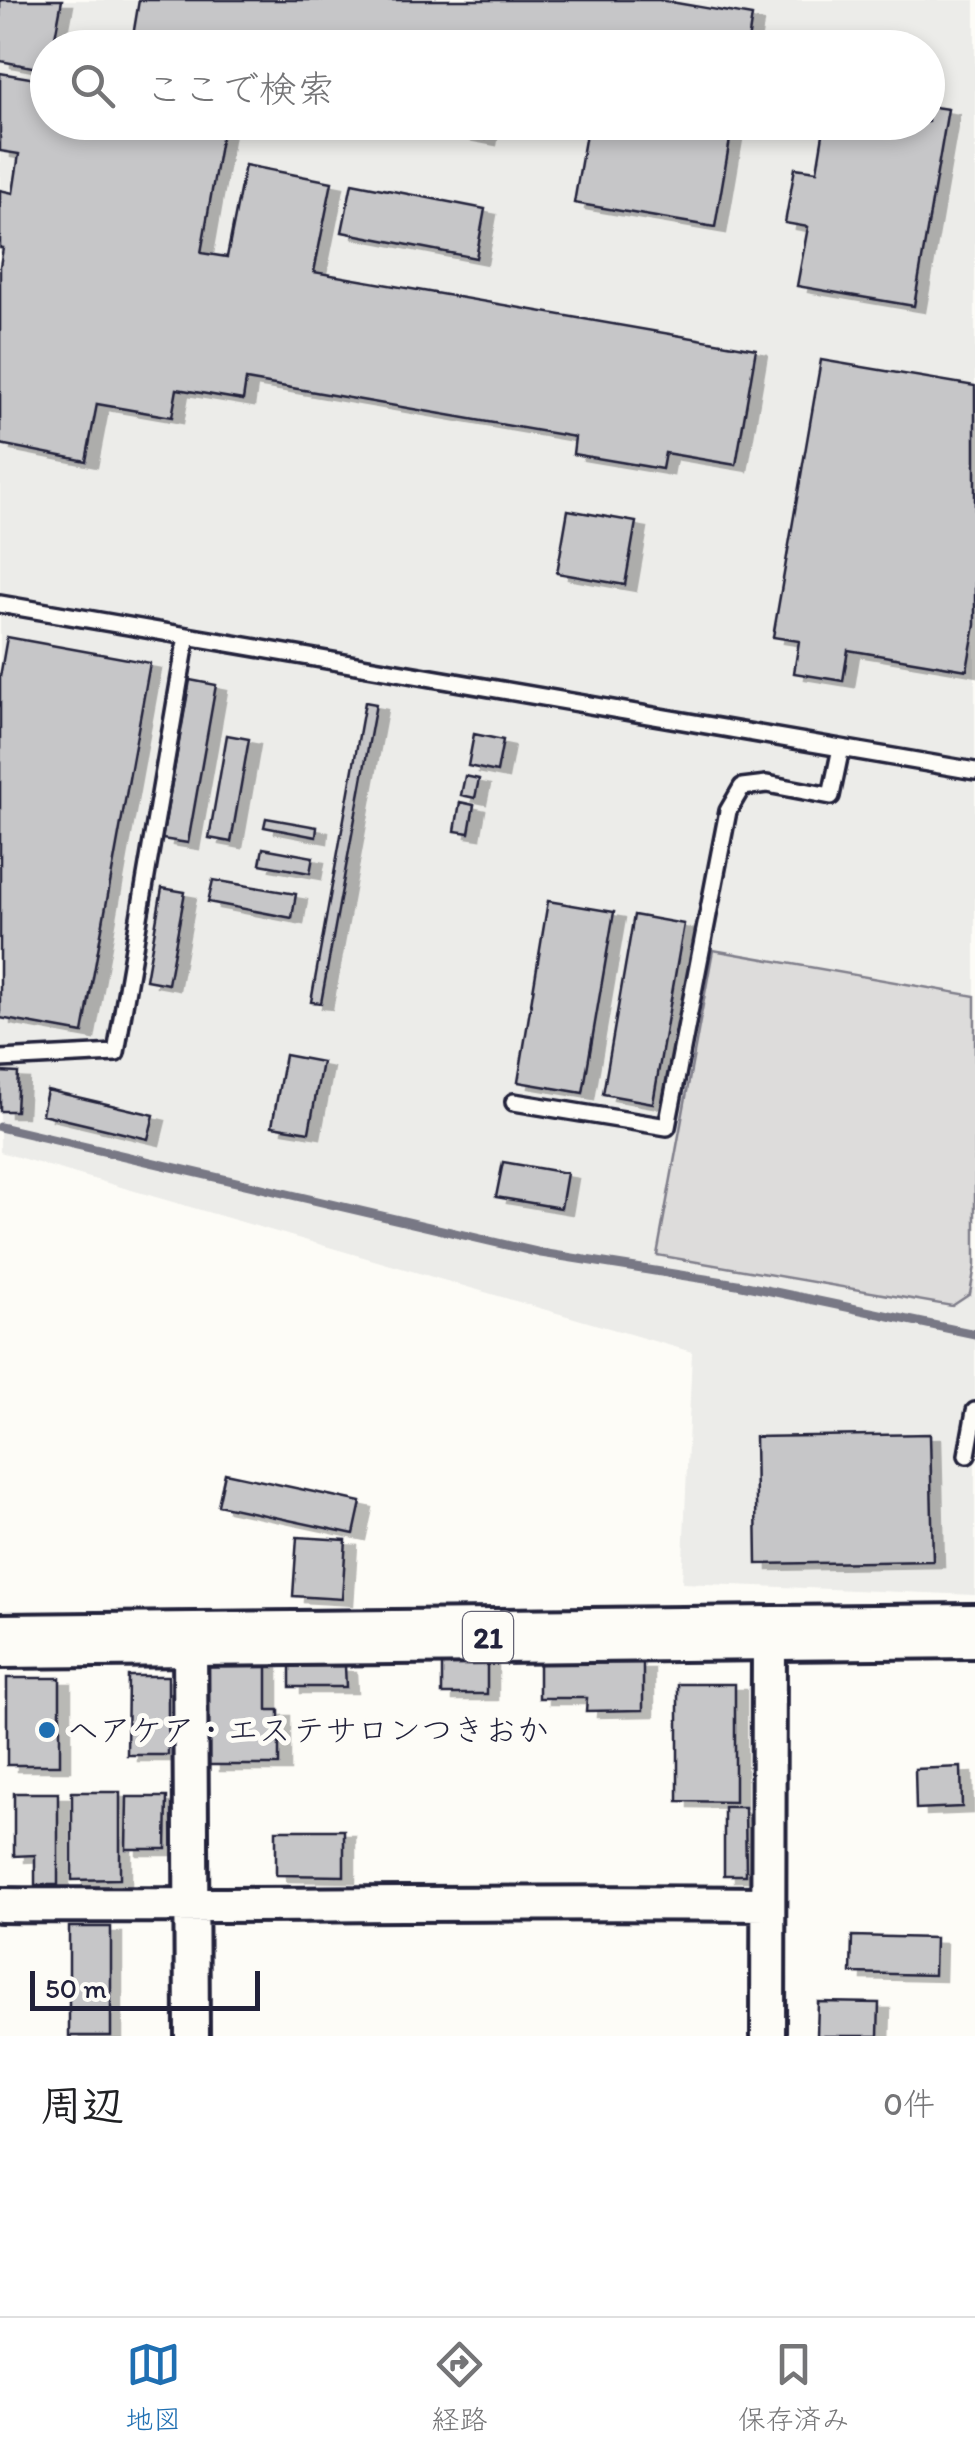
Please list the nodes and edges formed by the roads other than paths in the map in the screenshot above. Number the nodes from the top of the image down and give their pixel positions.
1 (0, 604) edge
2 (187, 636) junction
3 (841, 748) junction
4 (975, 771) edge
5 (0, 1059) edge
6 (514, 1102) dead end
7 (975, 1411) edge
8 (967, 1455) dead end
9 (975, 1631) edge
10 (769, 1634) junction
11 (190, 1640) junction
12 (0, 1641) edge
13 (767, 1904) junction
14 (0, 1905) edge
15 (191, 1906) junction
16 (192, 2036) edge
17 (768, 2036) edge

1 - 2 lane
2 - 3 lane
2 - 5 lane
3 - 4 lane
3 - 6 lane
7 - 8 lane
9 - 10 main road, 21
10 - 11 main road, 21
10 - 13 street
11 - 12 main road, 21
11 - 15 street
13 - 15 street
13 - 17 street
14 - 15 street
15 - 16 street

